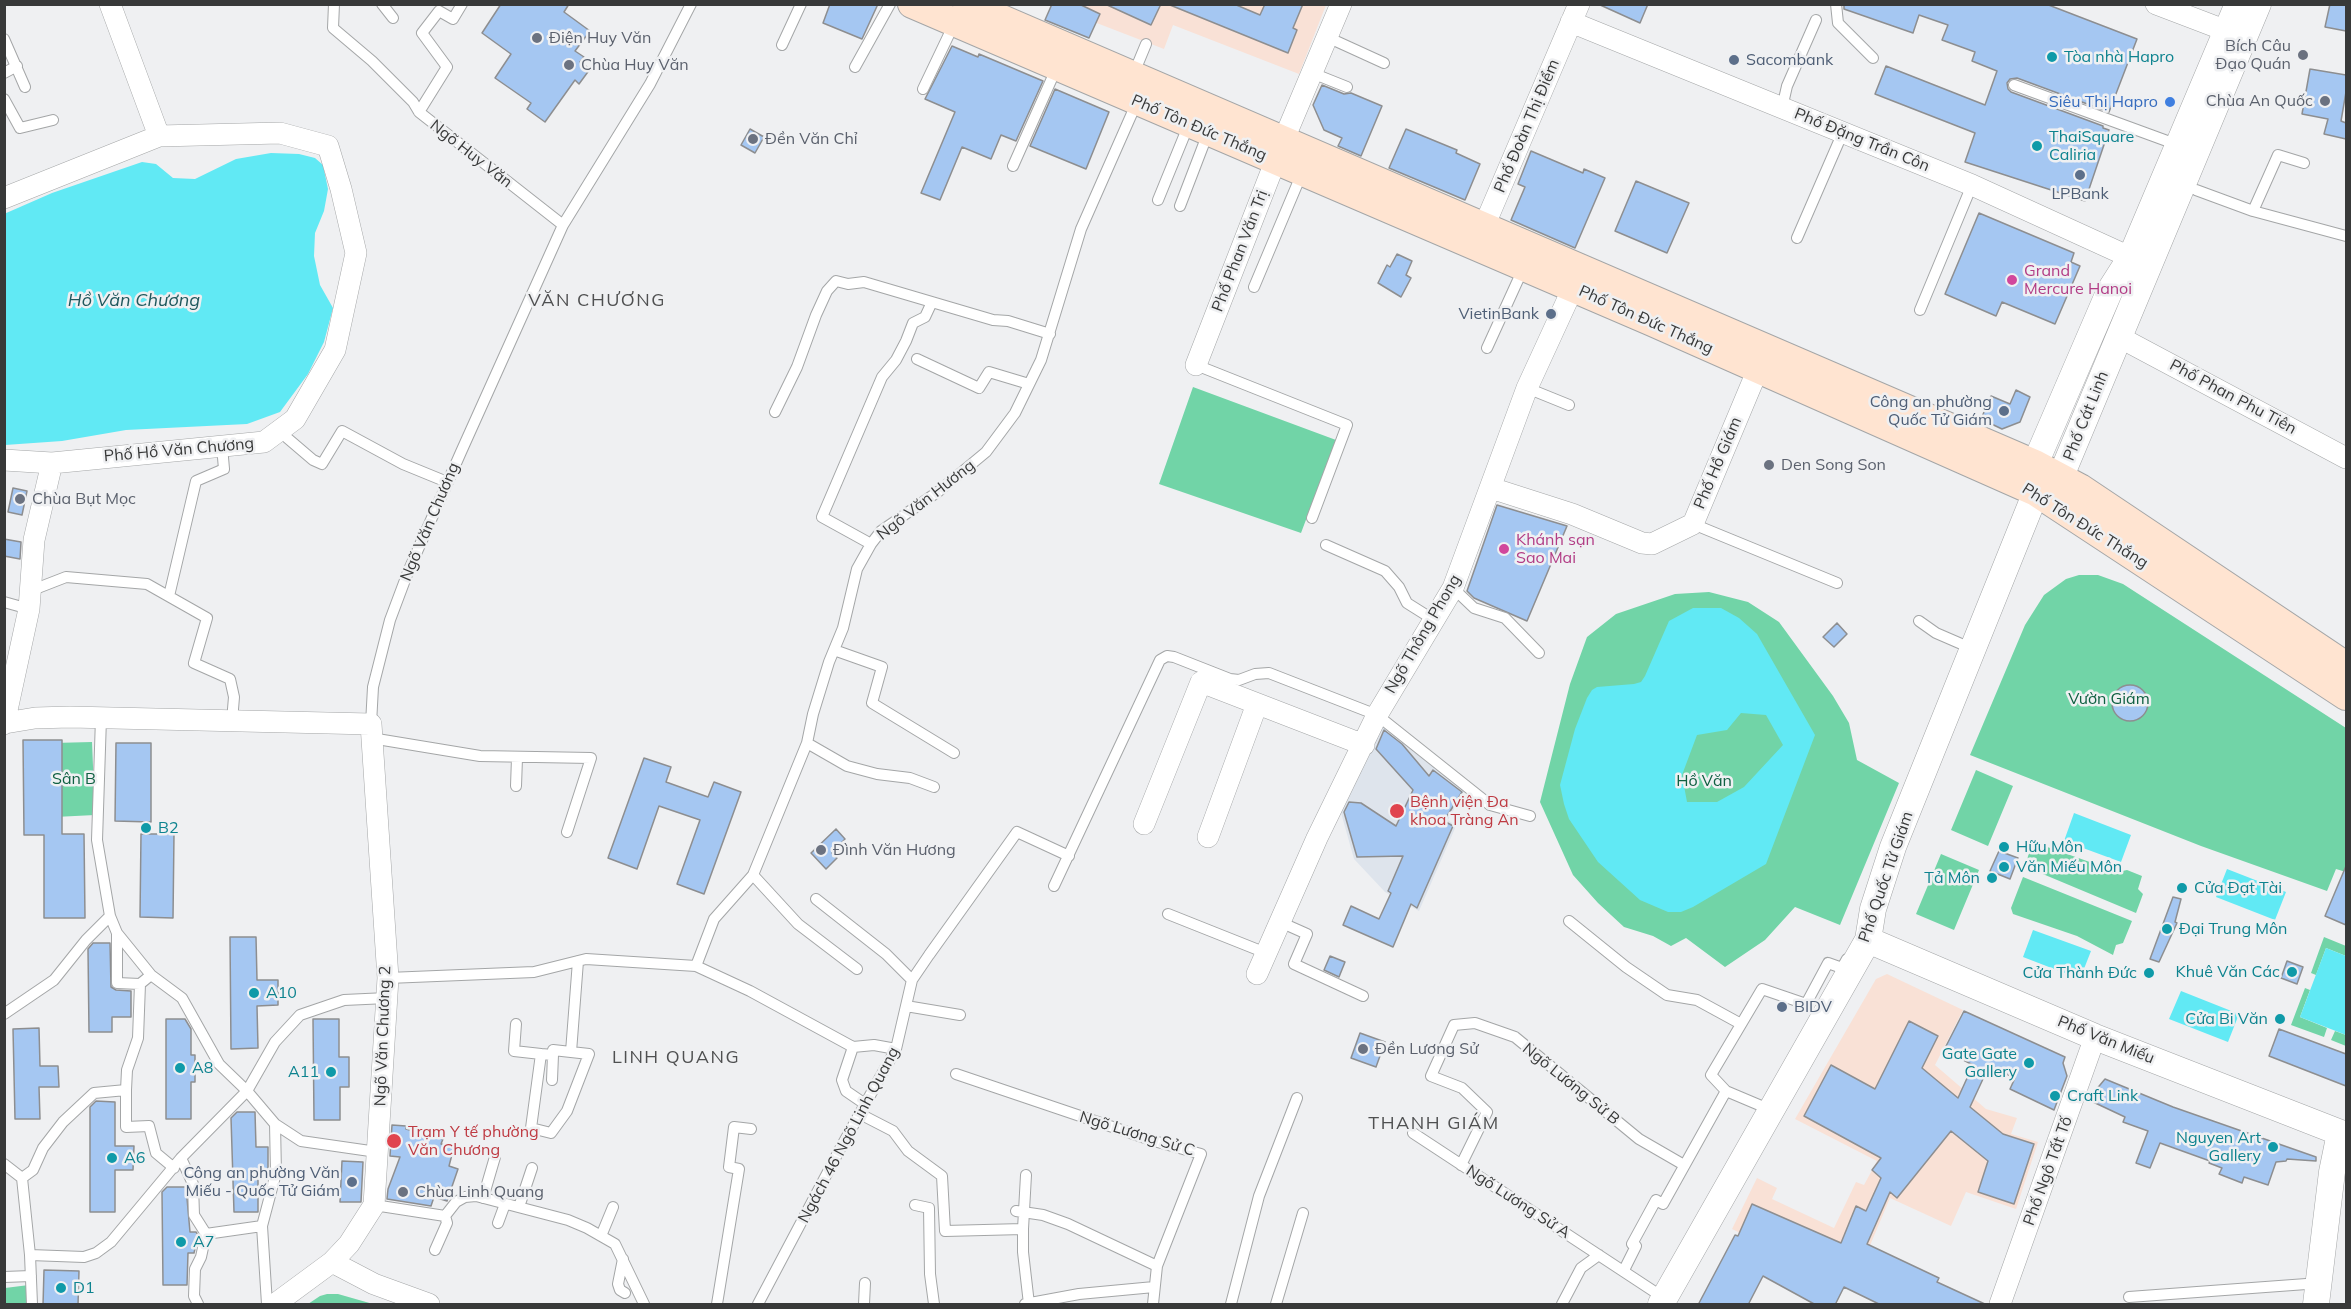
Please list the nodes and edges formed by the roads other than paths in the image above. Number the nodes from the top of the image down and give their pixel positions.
1 (110, 4) edge
2 (334, 4) edge
3 (382, 4) edge
4 (462, 4) edge
5 (691, 4) edge
6 (801, 4) edge
7 (890, 4) edge
8 (912, 4) edge
9 (1341, 4) edge
10 (1836, 4) edge
11 (2156, 4) edge
12 (2238, 4) edge
13 (2258, 4) edge
14 (995, 10) edge
15 (1575, 13) edge
16 (961, 14) edge
17 (393, 18) dead end
18 (1816, 20) dead end
19 (2236, 34) junction
20 (1327, 37) junction
21 (4, 39) edge
22 (1146, 44) dead end
23 (782, 45) dead end
24 (1873, 58) dead end
25 (1384, 63) dead end
26 (17, 66) junction
27 (1058, 67) junction
28 (855, 68) dead end
29 (4, 73) edge
30 (1312, 73) junction
31 (2014, 85) dead end
32 (25, 87) dead end
33 (1347, 87) dead end
34 (923, 89) dead end
35 (1135, 89) junction
36 (4, 99) edge
37 (1782, 108) junction
38 (419, 112) junction
39 (9, 117) edge
40 (53, 120) dead end
41 (1199, 128) junction
42 (1843, 132) junction
43 (159, 136) junction
44 (2179, 145) junction
45 (1279, 150) junction
46 (2304, 163) dead end
47 (1013, 166) dead end
48 (1302, 173) junction
49 (1972, 185) junction
50 (2196, 190) dead end
51 (4, 198) edge
52 (1158, 200) dead end
53 (1180, 206) dead end
54 (2253, 211) junction
55 (562, 225) junction
56 (2346, 236) edge
57 (1479, 237) junction
58 (1797, 238) dead end
59 (2140, 262) junction
60 (1524, 268) junction
61 (1254, 288) dead end
62 (1573, 288) junction
63 (932, 302) junction
64 (1920, 310) dead end
65 (1694, 329) junction
66 (1050, 334) junction
67 (2119, 337) junction
68 (1487, 348) dead end
69 (917, 359) dead end
70 (1196, 365) joint
71 (1758, 369) junction
72 (1029, 384) junction
73 (1527, 388) junction
74 (1569, 405) dead end
75 (775, 411) dead end
76 (279, 431) junction
77 (222, 446) junction
78 (2346, 458) edge
79 (4, 460) edge
80 (52, 463) junction
81 (2035, 464) junction
82 (2061, 476) junction
83 (447, 482) junction
84 (1491, 488) junction
85 (2036, 492) junction
86 (1312, 518) dead end
87 (1693, 524) junction
88 (871, 544) junction
89 (1326, 544) dead end
90 (1837, 583) dead end
91 (1453, 588) junction
92 (169, 596) junction
93 (30, 600) junction
94 (4, 602) edge
95 (1434, 620) junction
96 (1919, 621) dead end
97 (1973, 649) junction
98 (834, 650) junction
99 (1539, 654) dead end
100 (2346, 666) edge
101 (2346, 696) edge
102 (1257, 704) junction
103 (1377, 715) junction
104 (101, 718) junction
105 (232, 721) junction
106 (5, 723) edge
107 (371, 731) junction
108 (807, 743) junction
109 (1364, 745) junction
110 (954, 753) dead end
111 (517, 758) junction
112 (516, 786) dead end
113 (934, 787) dead end
114 (1530, 816) dead end
115 (1144, 824) dead end
116 (567, 832) dead end
117 (1208, 837) dead end
118 (1069, 856) junction
119 (753, 875) junction
120 (1054, 886) dead end
121 (816, 899) dead end
122 (1168, 914) dead end
123 (110, 916) junction
124 (1569, 921) dead end
125 (1280, 922) junction
126 (117, 933) junction
127 (1868, 936) junction
128 (1266, 953) junction
129 (578, 961) junction
130 (696, 966) junction
131 (857, 969) dead end
132 (1257, 974) dead end
133 (150, 975) junction
134 (912, 980) junction
135 (140, 984) junction
136 (387, 988) junction
137 (1363, 996) dead end
138 (906, 1006) junction
139 (4, 1014) edge
140 (960, 1015) dead end
141 (516, 1024) dead end
142 (1741, 1024) junction
143 (2095, 1036) junction
144 (853, 1047) junction
145 (896, 1049) junction
146 (571, 1052) junction
147 (541, 1054) junction
148 (553, 1055) junction
149 (956, 1074) dead end
150 (552, 1080) dead end
151 (126, 1090) junction
152 (247, 1091) junction
153 (1726, 1091) junction
154 (1297, 1098) dead end
155 (863, 1109) junction
156 (1771, 1110) junction
157 (275, 1124) junction
158 (751, 1129) dead end
159 (1413, 1133) dead end
160 (2343, 1134) edge
161 (377, 1152) junction
162 (495, 1157) dead end
163 (181, 1158) junction
164 (4, 1164) edge
165 (1461, 1165) junction
166 (1684, 1165) junction
167 (174, 1168) junction
168 (532, 1168) dead end
169 (1026, 1175) dead end
170 (22, 1179) junction
171 (483, 1198) junction
172 (374, 1204) junction
173 (505, 1204) junction
174 (915, 1205) dead end
175 (519, 1207) junction
176 (613, 1207) dead end
177 (1020, 1211) junction
178 (1303, 1214) dead end
179 (445, 1216) junction
180 (945, 1219) junction
181 (930, 1220) junction
182 (498, 1223) dead end
183 (262, 1226) junction
184 (1023, 1229) junction
185 (206, 1234) junction
186 (601, 1236) junction
187 (435, 1250) dead end
188 (30, 1254) junction
189 (1599, 1254) junction
190 (623, 1259) junction
191 (332, 1262) junction
192 (1157, 1266) junction
193 (1624, 1270) junction
194 (31, 1276) junction
195 (4, 1277) edge
196 (865, 1283) dead end
197 (1154, 1287) junction
198 (625, 1293) dead end
199 (2318, 1294) edge
200 (2129, 1297) dead end
201 (1663, 1301) edge
202 (1027, 1304) edge
203 (32, 1305) edge
204 (198, 1305) edge
205 (267, 1305) edge
206 (275, 1305) edge
207 (429, 1305) edge
208 (645, 1305) edge
209 (717, 1305) edge
210 (758, 1305) edge
211 (864, 1305) edge
212 (934, 1305) edge
213 (1153, 1305) edge
214 (1231, 1305) edge
215 (1276, 1305) edge
216 (1562, 1305) edge
217 (2000, 1305) edge

1 - 43 street
2 - 38 lane
3 - 17 lane
4 - 38 lane, Ngõ Huy Văn
5 - 55 lane, Ngõ Văn Chương
6 - 23 lane
7 - 28 lane
8 - 16 main road, Phố Tôn Đức Thắng
9 - 20 street, Phố Phan Văn Trị
10 - 24 lane
11 - 19 street
12 - 19 street, Phố Cát Linh
13 - 19 street, Phố Cát Linh
14 - 16 main road, Phố Tôn Đức Thắng
14 - 35 main road, Phố Tôn Đức Thắng
15 - 37 street, Phố Đặng Trần Côn
15 - 57 street, Phố Đoàn Thị Điểm
16 - 27 main road, Phố Tôn Đức Thắng
16 - 34 lane
18 - 37 lane
19 - 44 street, Phố Cát Linh
19 - 59 street, Phố Cát Linh
20 - 25 lane
20 - 30 street, Phố Phan Văn Trị
21 - 26 lane
22 - 35 lane, Ngõ Văn Hương
26 - 29 lane
26 - 32 lane
27 - 35 main road, Phố Tôn Đức Thắng
27 - 47 lane
30 - 33 lane
30 - 45 street, Phố Phan Văn Trị
31 - 44 lane
35 - 41 main road, Phố Tôn Đức Thắng
35 - 45 main road, Phố Tôn Đức Thắng
35 - 66 lane, Ngõ Văn Hương
36 - 39 lane
37 - 42 street, Phố Đặng Trần Côn
38 - 55 lane, Ngõ Huy Văn
39 - 40 lane
41 - 45 main road, Phố Tôn Đức Thắng
41 - 52 lane
41 - 53 lane
42 - 49 street, Phố Đặng Trần Côn
42 - 58 lane
43 - 51 street, Phố Hồ Văn Chương
43 - 76 street, Phố Hồ Văn Chương
44 - 59 street, Phố Cát Linh
45 - 48 main road, Phố Tôn Đức Thắng
45 - 57 main road, Phố Tôn Đức Thắng
45 - 70 street, Phố Phan Văn Trị
46 - 54 lane
48 - 57 main road, Phố Tôn Đức Thắng
48 - 61 lane
49 - 59 street, Phố Đặng Trần Côn
49 - 64 lane
50 - 54 lane
54 - 56 lane
55 - 83 lane, Ngõ Văn Chương
57 - 60 main road, Phố Tôn Đức Thắng
57 - 65 main road, Phố Tôn Đức Thắng
59 - 67 street, Phố Cát Linh
59 - 81 street, Phố Cát Linh
60 - 62 main road, Phố Tôn Đức Thắng
60 - 68 lane
62 - 65 main road, Phố Tôn Đức Thắng
62 - 73 street, Ngõ Thông Phong
63 - 66 lane
63 - 75 lane
63 - 88 lane
65 - 71 main road, Phố Tôn Đức Thắng
65 - 81 main road, Phố Tôn Đức Thắng
66 - 72 lane, Ngõ Văn Hương
67 - 78 street, Phố Phan Phu Tiên
67 - 82 street, Phố Cát Linh
69 - 72 lane
70 - 86 lane
71 - 85 main road, Phố Tôn Đức Thắng
71 - 87 street, Phố Hồ Giám
72 - 88 lane, Ngõ Văn Hương
73 - 74 lane
73 - 84 street, Ngõ Thông Phong
76 - 77 street, Phố Hồ Văn Chương
76 - 83 lane
77 - 80 street, Phố Hồ Văn Chương
77 - 92 lane
79 - 80 street, Phố Hồ Văn Chương
80 - 93 street
81 - 82 main road, Phố Tôn Đức Thắng
81 - 85 street, Phố Cát Linh
82 - 85 street, Phố Cát Linh
82 - 100 main road, Phố Tôn Đức Thắng
83 - 107 lane, Ngõ Văn Chương
84 - 87 street, Phố Hồ Giám
84 - 91 street, Ngõ Thông Phong
85 - 97 street, Phố Quốc Tử Giám
85 - 101 main road, Phố Tôn Đức Thắng
87 - 90 lane
88 - 98 lane, Ngõ Văn Hương
89 - 95 lane
91 - 95 street, Ngõ Thông Phong
91 - 99 lane
92 - 93 lane
92 - 105 lane
93 - 94 lane
93 - 106 street
95 - 103 street, Ngõ Thông Phong
96 - 97 lane
97 - 127 street, Phố Quốc Tử Giám
98 - 108 lane, Ngõ Văn Hương
98 - 110 lane
102 - 109 street
102 - 115 street
102 - 117 street
103 - 109 street, Ngõ Thông Phong
103 - 114 lane
103 - 118 lane
104 - 105 street
104 - 106 street
104 - 123 lane
105 - 107 street
107 - 111 lane
107 - 136 street, Ngõ Văn Chương 2
108 - 113 lane
108 - 119 lane, Ngõ Văn Hương
109 - 125 street, Ngõ Thông Phong
111 - 112 lane
111 - 116 lane
118 - 120 lane
118 - 134 lane, Ngách 46 Ngõ Linh Quang
119 - 130 lane, Ngõ Văn Hương
119 - 131 lane
121 - 134 lane
122 - 128 lane
123 - 126 lane
123 - 139 lane
124 - 142 lane
125 - 128 street, Ngõ Thông Phong
125 - 137 lane
126 - 133 lane
126 - 135 lane
127 - 142 lane
127 - 143 street, Phố Văn Miếu
127 - 156 street, Phố Quốc Tử Giám
128 - 132 street, Ngõ Thông Phong
129 - 130 lane
129 - 136 lane
129 - 146 lane
130 - 144 lane
133 - 135 lane
133 - 152 lane
134 - 138 lane, Ngách 46 Ngõ Linh Quang
135 - 151 lane
136 - 152 lane
136 - 161 street, Ngõ Văn Chương 2
138 - 140 lane
138 - 145 lane, Ngách 46 Ngõ Linh Quang
141 - 147 lane
142 - 153 lane
143 - 160 street, Phố Văn Miếu
143 - 217 street, Phố Ngô Tất Tố
144 - 145 lane
144 - 155 lane
145 - 155 lane, Ngách 46 Ngõ Linh Quang
146 - 147 lane
146 - 148 lane
147 - 148 lane
148 - 150 lane
149 - 192 lane, Ngõ Lương Sử C
151 - 167 lane
151 - 170 lane
152 - 157 lane
152 - 163 lane
153 - 156 lane
153 - 166 lane
154 - 214 lane
155 - 180 lane
155 - 210 lane, Ngách 46 Ngõ Linh Quang
156 - 201 street, Phố Quốc Tử Giám
157 - 161 lane
157 - 183 lane
158 - 209 lane
159 - 165 lane, Ngõ Lương Sử A
160 - 199 street
161 - 172 street, Ngõ Văn Chương 2
162 - 171 lane
163 - 167 lane
163 - 185 lane
164 - 170 lane
165 - 166 lane, Ngõ Lương Sử B
165 - 189 lane, Ngõ Lương Sử A
166 - 193 lane
167 - 188 lane
168 - 175 lane
169 - 177 lane
170 - 188 lane
171 - 173 lane
171 - 179 lane
172 - 179 lane
172 - 191 street, Ngõ Văn Chương 2
173 - 175 lane
173 - 182 lane
174 - 181 lane
175 - 186 lane
176 - 186 lane
177 - 184 lane
177 - 192 lane
178 - 215 lane
179 - 187 lane
180 - 181 lane
180 - 184 lane
181 - 212 lane
183 - 185 lane
183 - 205 lane
184 - 202 lane
185 - 204 lane
186 - 190 lane
188 - 194 lane
189 - 193 lane, Ngõ Lương Sử A
189 - 216 lane
190 - 198 lane
190 - 208 lane
191 - 206 street, Ngõ Văn Chương 2
191 - 207 street
192 - 197 lane, Ngõ Lương Sử C
193 - 201 lane, Ngõ Lương Sử A
194 - 195 lane
194 - 203 lane
196 - 211 lane
197 - 202 lane
197 - 213 lane, Ngõ Lương Sử C
199 - 200 lane

